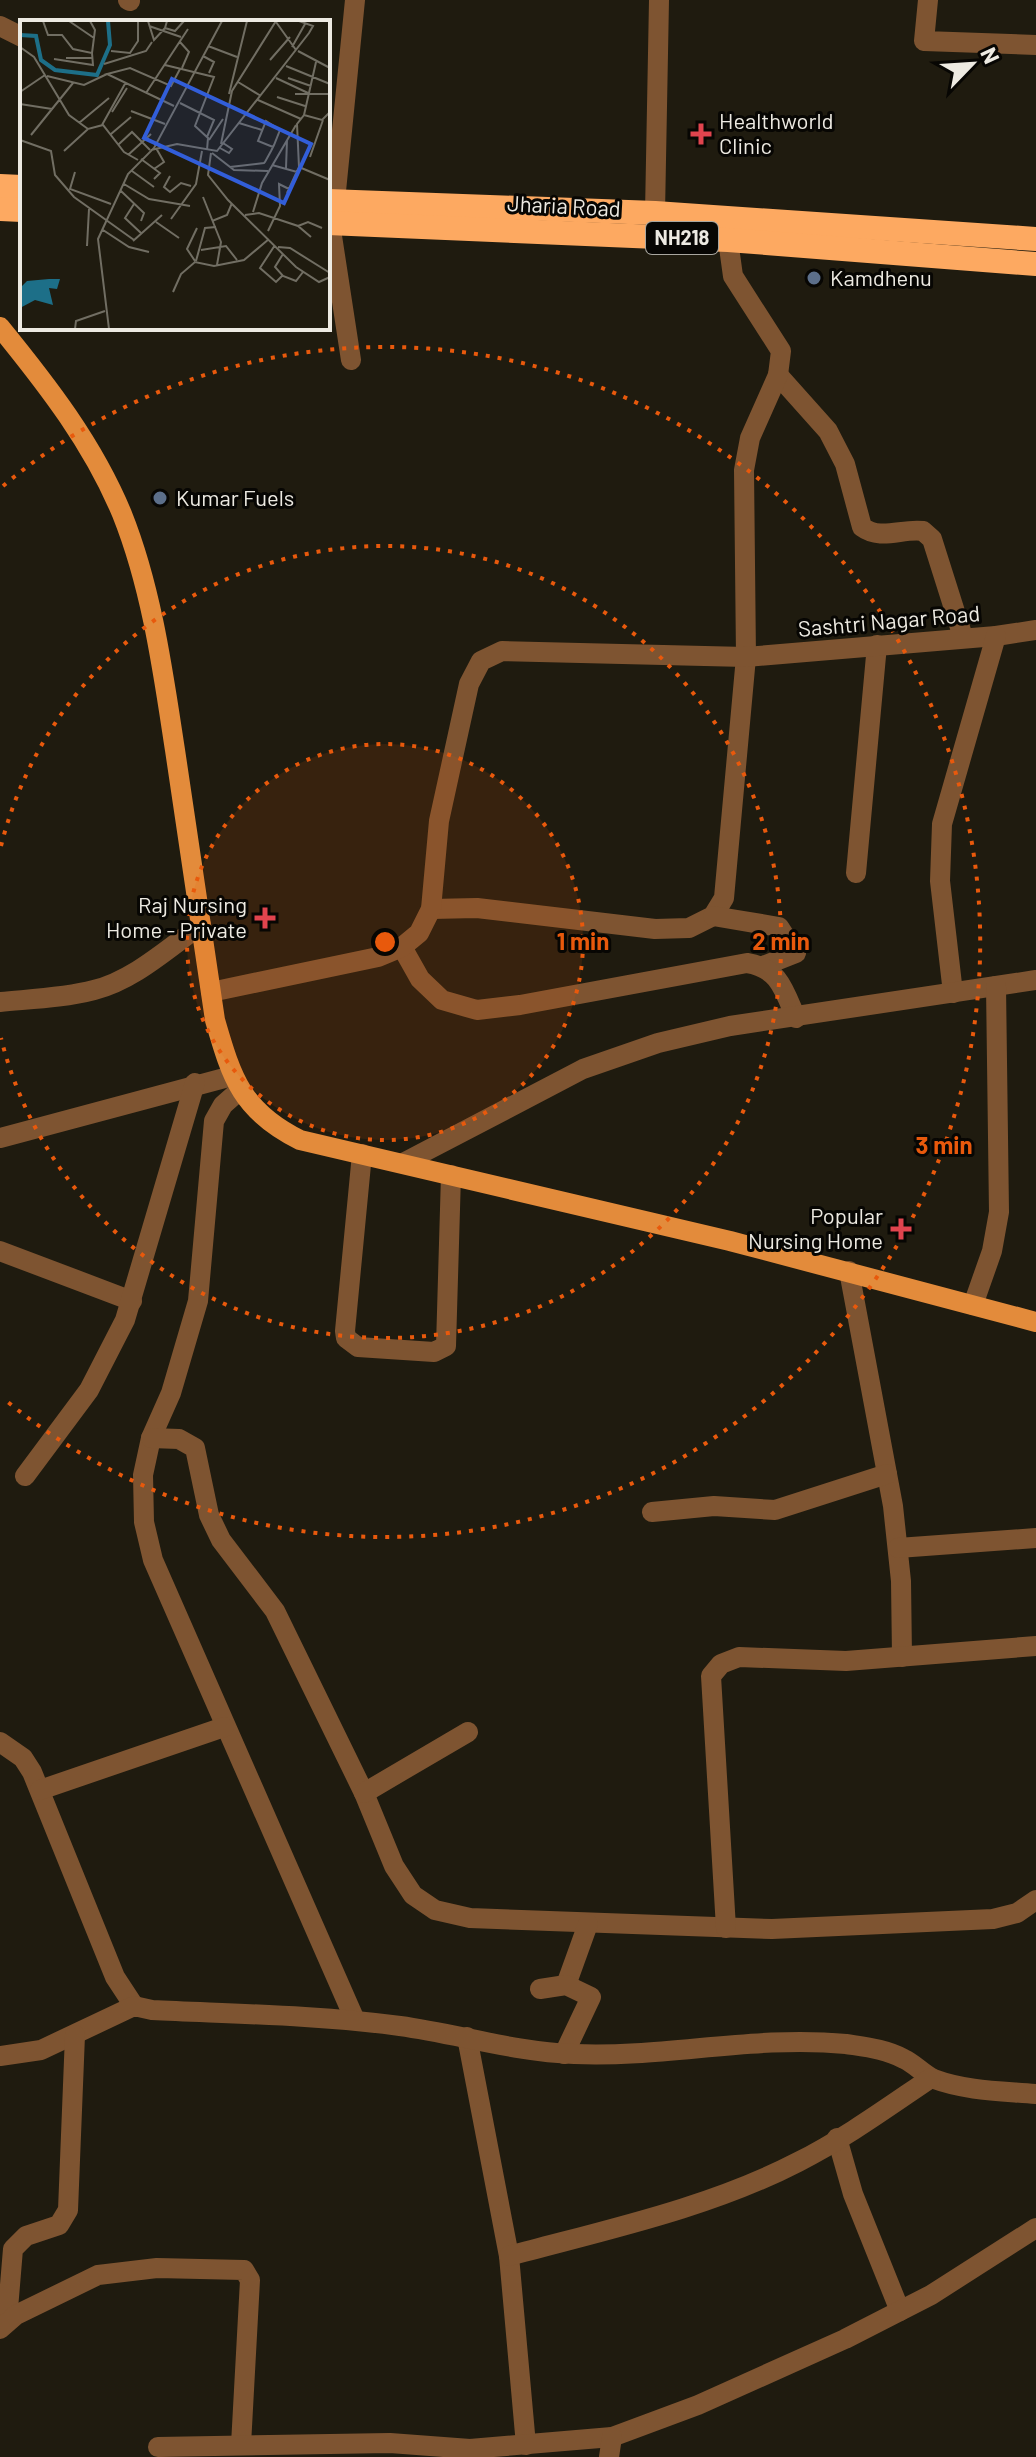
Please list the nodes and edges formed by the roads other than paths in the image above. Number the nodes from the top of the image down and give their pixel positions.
1 (355, 0) edge
2 (659, 0) edge
3 (928, 0) edge
4 (0, 26) edge
5 (20, 36) edge
6 (1036, 45) edge
7 (0, 186) edge
8 (20, 187) edge
9 (0, 209) edge
10 (20, 210) edge
11 (330, 212) edge
12 (655, 213) junction
13 (730, 230) junction
14 (1036, 239) edge
15 (1036, 264) edge
16 (0, 327) edge
17 (351, 360) dead end
18 (778, 375) junction
19 (1036, 630) edge
20 (996, 636) junction
21 (963, 637) junction
22 (877, 645) junction
23 (746, 657) junction
24 (856, 873) dead end
25 (431, 909) junction
26 (713, 916) junction
27 (201, 925) junction
28 (402, 947) junction
29 (763, 966) junction
30 (1036, 980) edge
31 (996, 986) junction
32 (211, 992) junction
33 (953, 993) junction
34 (0, 1002) edge
35 (796, 1018) junction
36 (195, 1083) junction
37 (236, 1083) junction
38 (0, 1138) edge
39 (362, 1154) junction
40 (403, 1163) junction
41 (451, 1175) junction
42 (0, 1251) edge
43 (849, 1271) junction
44 (132, 1301) junction
45 (973, 1305) junction
46 (1036, 1322) edge
47 (151, 1438) junction
48 (887, 1474) junction
49 (25, 1476) dead end
50 (652, 1512) dead end
51 (1036, 1538) edge
52 (898, 1548) junction
53 (1036, 1646) edge
54 (902, 1657) junction
55 (224, 1727) junction
56 (468, 1732) dead end
57 (0, 1742) edge
58 (40, 1790) junction
59 (364, 1793) junction
60 (1036, 1900) edge
61 (588, 1924) junction
62 (726, 1928) junction
63 (566, 1985) junction
64 (540, 1989) dead end
65 (134, 2006) junction
66 (355, 2020) junction
67 (75, 2035) junction
68 (467, 2037) junction
69 (564, 2054) junction
70 (0, 2056) edge
71 (931, 2078) junction
72 (1036, 2094) edge
73 (837, 2138) junction
74 (1036, 2228) edge
75 (509, 2256) junction
76 (900, 2311) junction
77 (3, 2325) edge
78 (241, 2445) junction
79 (526, 2445) junction
80 (158, 2447) dead end
81 (611, 2447) edge

1 - 11 street
2 - 12 street
3 - 6 street
4 - 5 street
7 - 8 highway
9 - 10 highway
11 - 12 highway, Jharia Road / NH218
11 - 13 highway, Jharia Road / NH218
11 - 17 street
12 - 13 highway, Jharia Road / NH218
13 - 14 highway, Jharia Road / NH218
13 - 15 highway, Jharia Road / NH218
13 - 18 street
16 - 27 main road
18 - 21 street
18 - 23 street
19 - 20 street, Sashtri Nagar Road
20 - 21 street, Sashtri Nagar Road
20 - 33 street
21 - 22 street, Sashtri Nagar Road
22 - 23 street, Sashtri Nagar Road
22 - 24 street
23 - 25 street, Sashtri Nagar Road
23 - 26 street
25 - 26 street
25 - 28 street
26 - 29 street
27 - 32 main road
27 - 34 street
28 - 29 street
28 - 32 street
29 - 35 street
30 - 31 street
31 - 33 street
31 - 45 street
32 - 37 main road
33 - 35 street
35 - 40 street
36 - 37 street
36 - 38 street
36 - 44 street
37 - 39 main road
37 - 47 street
39 - 40 main road
39 - 41 street
40 - 41 main road
41 - 43 main road
42 - 44 street
43 - 45 main road
43 - 48 street
44 - 49 street
45 - 46 main road
47 - 55 street
47 - 59 street
48 - 50 street
48 - 52 street
51 - 52 street
52 - 54 street
53 - 54 street
54 - 62 street
55 - 58 street
55 - 66 street
56 - 59 street
57 - 58 street
58 - 65 street
59 - 61 street
60 - 62 street
61 - 62 street
61 - 63 street
63 - 64 street
63 - 69 street
65 - 66 street
65 - 67 street
66 - 68 street
67 - 70 street
67 - 77 street
68 - 69 street
68 - 75 street
69 - 71 street
71 - 72 street
71 - 73 street
73 - 75 street
73 - 76 street
74 - 76 street
75 - 79 street
76 - 81 street
77 - 78 street
78 - 79 street
78 - 80 street
79 - 81 street

